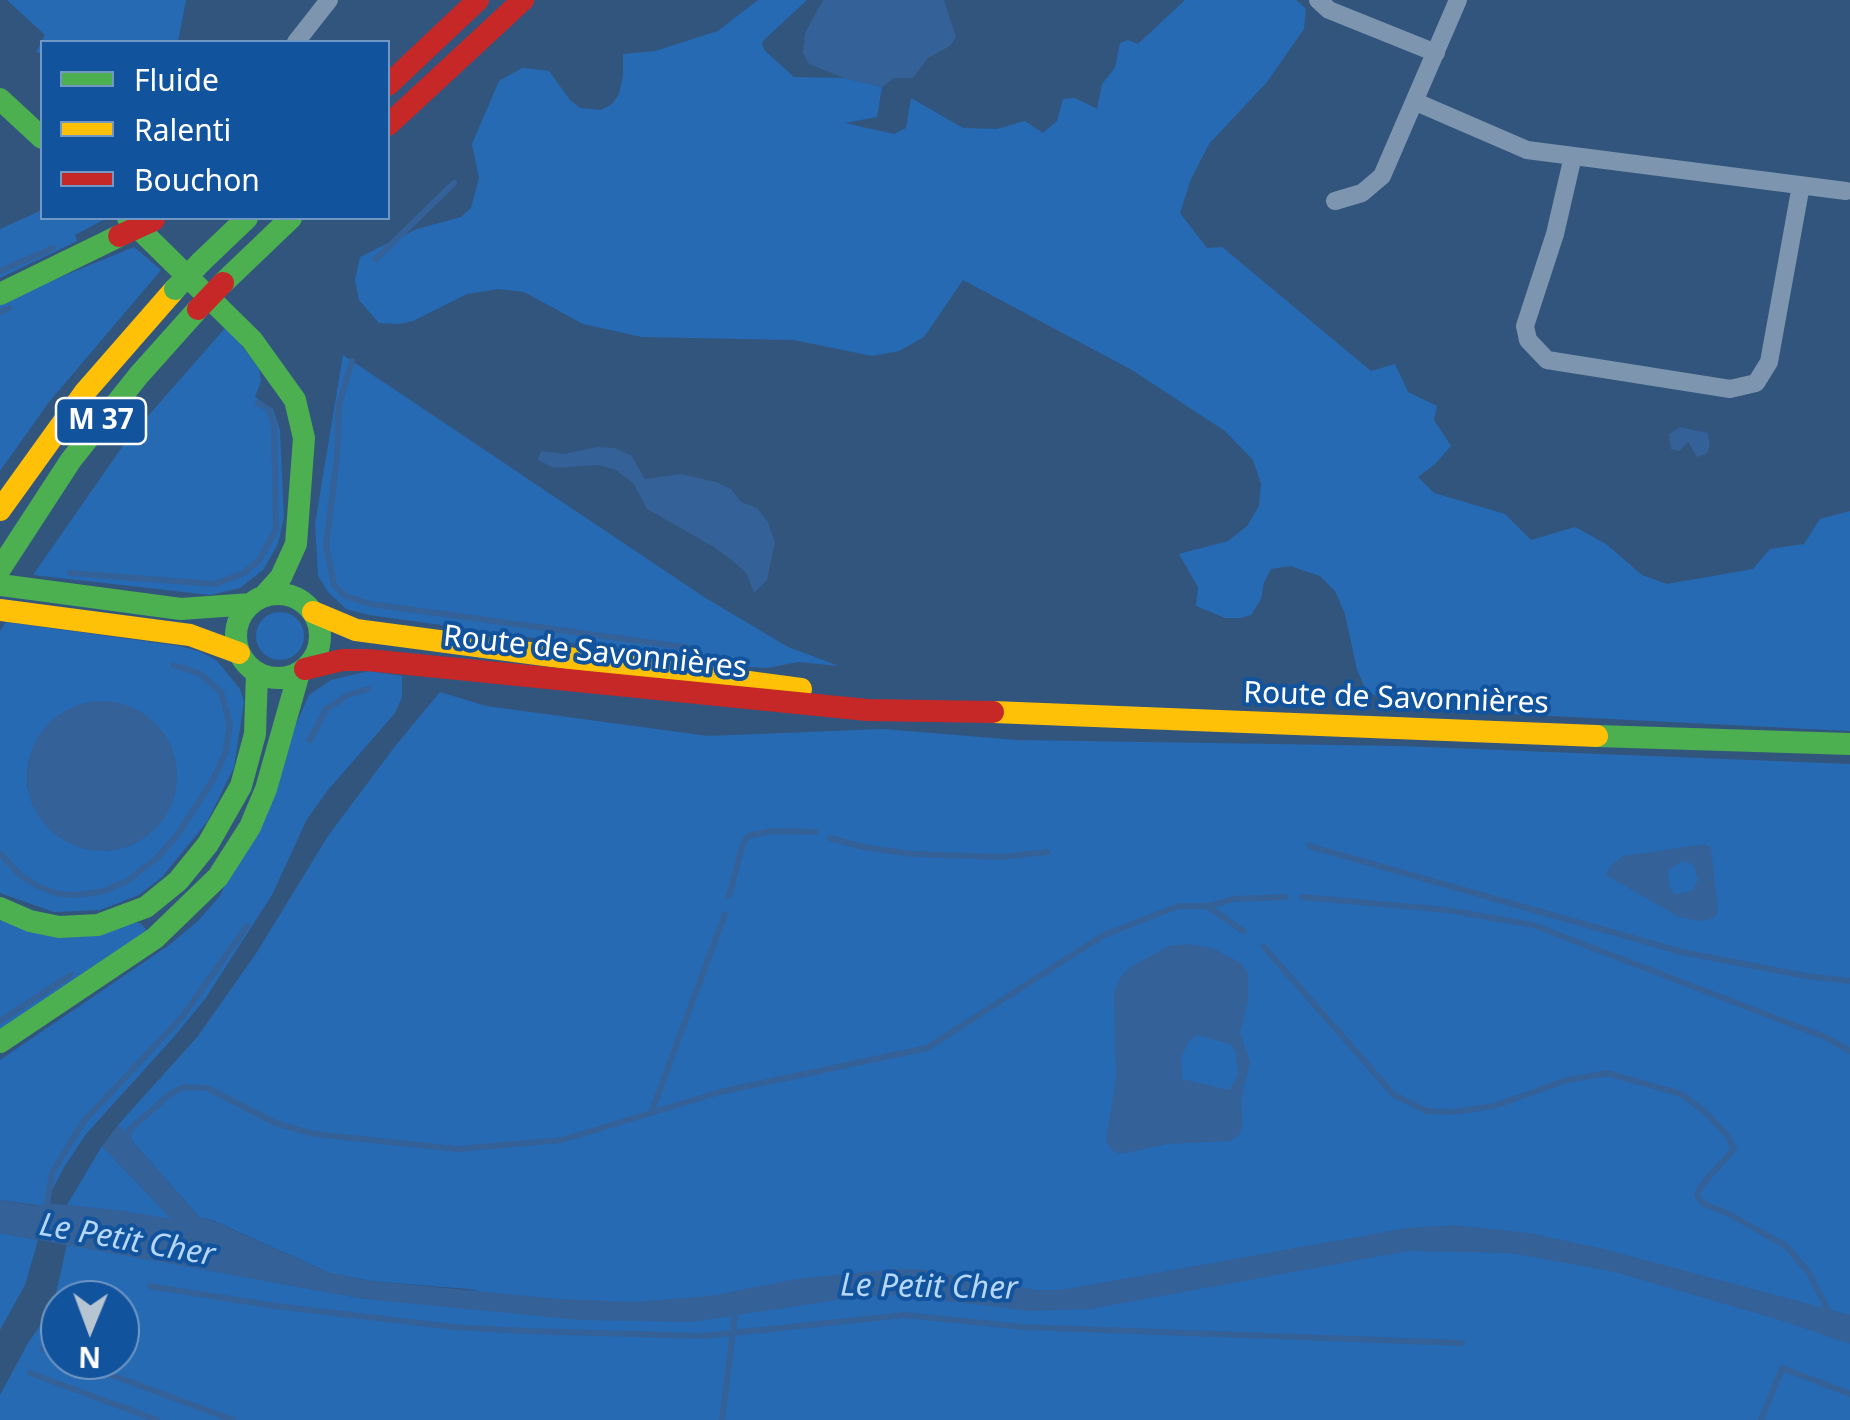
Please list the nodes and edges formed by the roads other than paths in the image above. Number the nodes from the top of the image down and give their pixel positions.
1 (328, 0) edge
2 (464, 0) edge
3 (478, 0) edge
4 (522, 0) edge
5 (1318, 0) edge
6 (1458, 0) edge
7 (298, 40) edge
8 (1436, 53) junction
9 (390, 54) edge
10 (390, 83) edge
11 (0, 99) edge
12 (1416, 102) junction
13 (390, 123) edge
14 (40, 136) edge
15 (1573, 156) junction
16 (1801, 185) junction
17 (1846, 191) dead end
18 (1334, 201) dead end
19 (152, 220) edge
20 (246, 220) edge
21 (289, 220) edge
22 (123, 227) edge
23 (0, 294) edge
24 (0, 510) edge
25 (296, 544) junction
26 (0, 568) edge
27 (0, 585) edge
28 (257, 600) junction
29 (309, 608) junction
30 (0, 610) edge
31 (239, 653) junction
32 (302, 671) junction
33 (256, 672) junction
34 (940, 710) junction
35 (1850, 744) edge
36 (0, 908) edge
37 (0, 1042) edge

1 - 7 street
2 - 9 main road
3 - 10 main road
4 - 13 main road
5 - 8 street
6 - 8 street
8 - 12 street
11 - 14 main road
12 - 15 street
12 - 18 street
15 - 16 street
15 - 16 street
16 - 17 street
19 - 22 main road, bridge
20 - 24 main road, M 37, bridge
21 - 26 main road, M 37, bridge
22 - 23 main road
22 - 25 main road
25 - 28 main road
25 - 29 main road
27 - 28 main road
28 - 29 main road
28 - 31 main road
29 - 32 main road
29 - 34 main road, Route de Savonnières
30 - 31 main road
31 - 33 main road
32 - 33 main road
32 - 34 main road, Route de Savonnières
32 - 37 main road
33 - 36 main road
34 - 35 main road, Route de Savonnières

